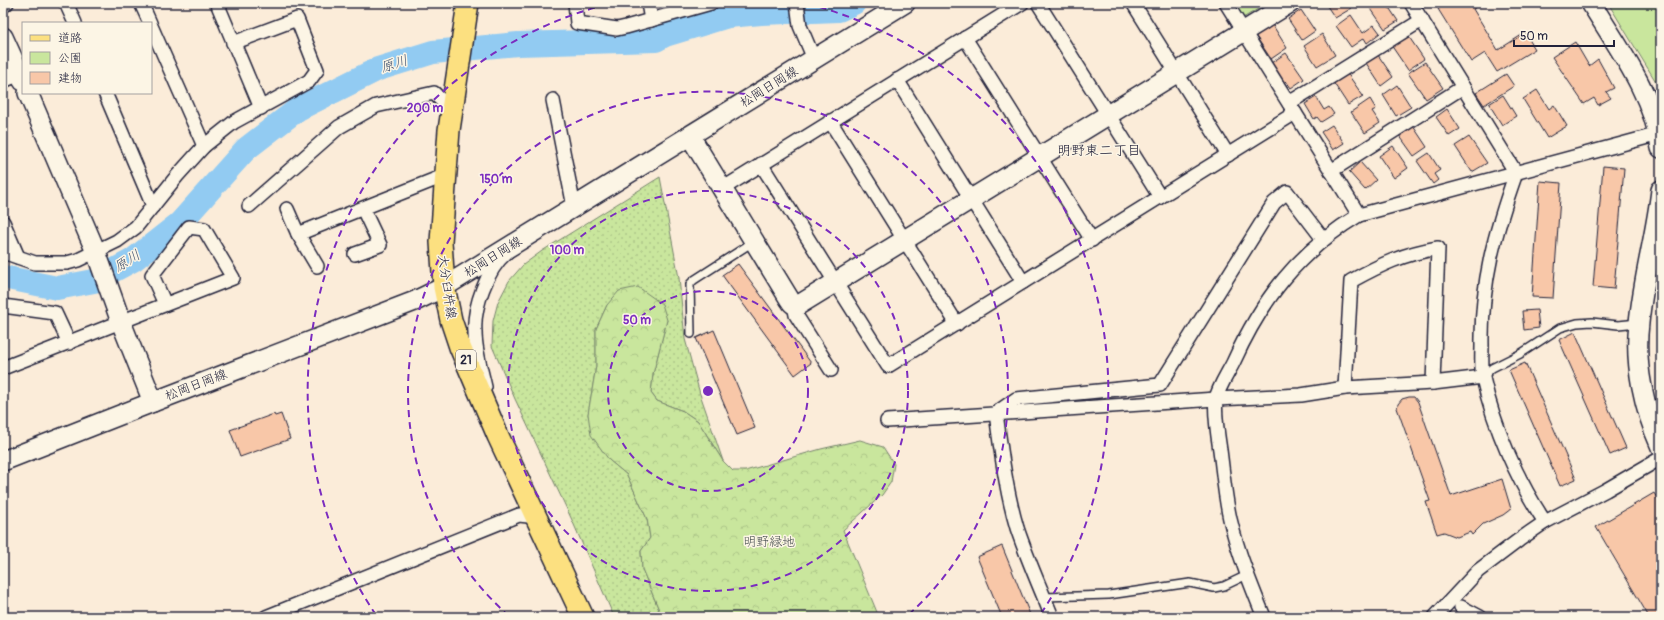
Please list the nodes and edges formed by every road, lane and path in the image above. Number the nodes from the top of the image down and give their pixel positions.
1 (7, 3) edge
2 (66, 3) edge
3 (141, 3) edge
4 (217, 3) edge
5 (468, 3) edge
6 (575, 3) edge
7 (648, 3) edge
8 (711, 3) edge
9 (797, 3) edge
10 (905, 3) edge
11 (1022, 3) edge
12 (1038, 3) edge
13 (1133, 3) edge
14 (1226, 3) edge
15 (1290, 3) edge
16 (1411, 3) edge
17 (1591, 3) edge
18 (3, 6) edge
19 (650, 20) junction
20 (1422, 20) junction
21 (75, 22) edge
22 (150, 22) edge
23 (152, 28) edge
24 (1244, 31) junction
25 (3, 36) edge
26 (965, 38) junction
27 (233, 43) junction
28 (814, 59) junction
29 (1177, 73) junction
30 (15, 79) edge
31 (897, 80) junction
32 (1463, 87) junction
33 (28, 94) edge
34 (104, 94) edge
35 (553, 100) dead end
36 (261, 108) junction
37 (1292, 108) junction
38 (452, 111) junction
39 (1109, 115) junction
40 (830, 121) junction
41 (690, 136) junction
42 (1660, 141) edge
43 (204, 146) junction
44 (1228, 155) junction
45 (1040, 157) junction
46 (761, 164) junction
47 (1331, 171) junction
48 (1516, 173) junction
49 (446, 175) junction
50 (722, 189) junction
51 (1661, 190) edge
52 (1160, 197) junction
53 (972, 199) junction
54 (153, 206) junction
55 (249, 206) dead end
56 (574, 207) junction
57 (286, 209) dead end
58 (363, 209) junction
59 (1359, 215) junction
60 (3, 222) edge
61 (298, 234) junction
62 (1657, 234) edge
63 (524, 238) junction
64 (1324, 239) junction
65 (905, 240) junction
66 (1092, 240) junction
67 (754, 241) junction
68 (3, 252) edge
69 (355, 254) dead end
70 (18, 257) junction
71 (98, 258) junction
72 (317, 266) dead end
73 (1023, 282) junction
74 (836, 283) junction
75 (444, 287) junction
76 (165, 304) junction
77 (794, 305) junction
78 (3, 306) edge
79 (121, 322) junction
80 (1639, 323) junction
81 (957, 324) junction
82 (691, 334) dead end
83 (69, 343) junction
84 (3, 368) edge
85 (831, 370) dead end
86 (1483, 377) junction
87 (1433, 383) junction
88 (1344, 388) junction
89 (1216, 399) junction
90 (152, 402) junction
91 (996, 413) junction
92 (887, 421) dead end
93 (498, 436) junction
94 (1661, 447) edge
95 (1661, 458) edge
96 (3, 461) edge
97 (537, 517) junction
98 (1545, 522) junction
99 (1247, 575) junction
100 (1044, 597) junction
101 (1461, 607) dead end
102 (266, 617) edge
103 (583, 617) edge
104 (1052, 617) edge
105 (1264, 617) edge
106 (1435, 617) edge
107 (1480, 617) edge

1 - 18 street
2 - 21 street
3 - 22 street
4 - 27 street
5 - 38 main road, 大分臼杵線 / 21
6 - 19 street
7 - 19 street
8 - 19 street
9 - 28 street
10 - 28 street, 松岡日岡線
11 - 26 street
12 - 39 street
13 - 29 street
14 - 24 street
15 - 24 street
16 - 20 street
17 - 42 street
20 - 32 street
20 - 37 street
23 - 43 street
24 - 29 street
24 - 37 street
25 - 30 street
26 - 31 street
26 - 45 street
27 - 36 street
27 - 36 street
28 - 41 street, 松岡日岡線
29 - 39 street
29 - 44 street
31 - 40 street
31 - 53 street
32 - 47 street
32 - 48 street
33 - 71 street
34 - 54 street
35 - 56 street
36 - 43 street
37 - 44 street
37 - 47 street
38 - 49 main road, 大分臼杵線 / 21
38 - 55 street
39 - 45 street
39 - 52 street
40 - 46 street
40 - 65 street
41 - 50 street
41 - 56 street, 松岡日岡線
42 - 48 street
43 - 54 street
44 - 52 street
45 - 53 street
45 - 66 street
46 - 50 street
46 - 74 street
47 - 59 street
48 - 59 street
48 - 86 street
49 - 58 street
49 - 75 main road, 大分臼杵線 / 21
50 - 67 street
51 - 62 street
52 - 66 street
53 - 65 street
53 - 73 street
54 - 71 street
56 - 63 street, 松岡日岡線
57 - 61 street
58 - 61 street
58 - 69 street
59 - 64 street
60 - 70 street
61 - 72 street
62 - 80 street
63 - 75 street, 松岡日岡線
63 - 93 street
64 - 89 street
64 - 91 street
65 - 74 street
65 - 81 street
66 - 73 street
67 - 77 street
67 - 82 lane
68 - 70 street
70 - 71 street
71 - 79 street
73 - 81 street
74 - 77 street
74 - 81 street
75 - 90 street, 松岡日岡線
75 - 93 main road, 大分臼杵線 / 21
76 - 76 street
76 - 79 street
77 - 85 street
78 - 83 street
79 - 83 street
79 - 90 street
80 - 86 lane
80 - 94 street
83 - 84 street
86 - 87 street
86 - 98 street
87 - 88 street
87 - 88 street
88 - 89 street
89 - 91 street
89 - 99 street
90 - 96 street, 松岡日岡線
91 - 92 street
91 - 100 street
93 - 97 main road, 大分臼杵線 / 21
95 - 98 street
97 - 102 street
97 - 103 main road, 大分臼杵線 / 21
98 - 106 street
99 - 100 lane
99 - 105 street
100 - 104 street
101 - 107 street

